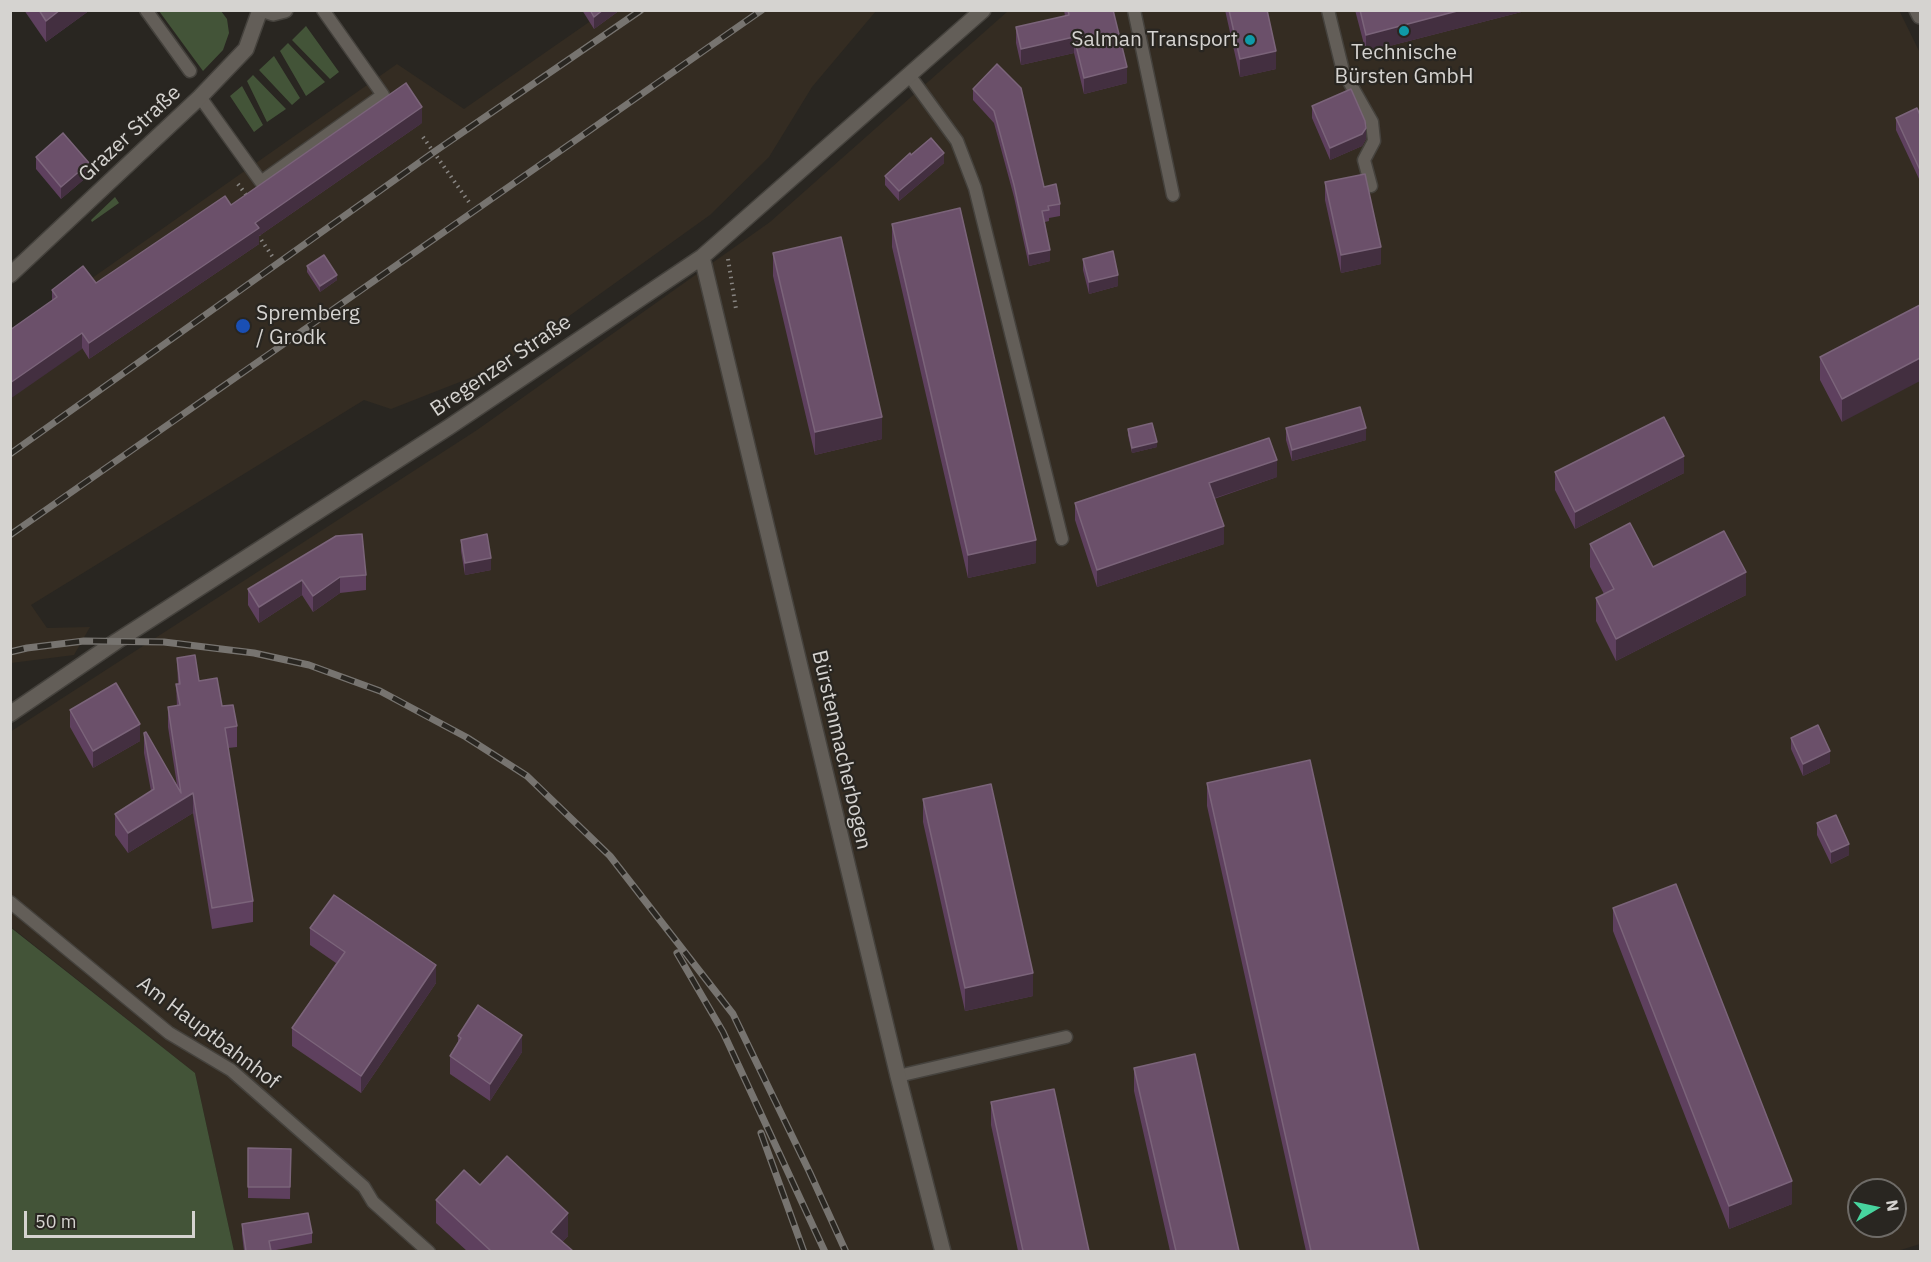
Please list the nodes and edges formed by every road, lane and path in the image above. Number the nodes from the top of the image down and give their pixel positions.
1 (146, 10) edge
2 (262, 10) edge
3 (285, 10) edge
4 (323, 10) edge
5 (982, 10) edge
6 (1134, 10) edge
7 (1328, 10) edge
8 (1917, 10) edge
9 (1920, 16) edge
10 (190, 71) dead end
11 (909, 75) junction
12 (200, 97) junction
13 (423, 137) dead end
14 (233, 177) dead end
15 (1371, 186) dead end
16 (1173, 195) dead end
17 (241, 200) edge
18 (471, 205) dead end
19 (257, 234) edge
20 (702, 257) junction
21 (274, 259) dead end
22 (10, 275) edge
23 (1062, 539) dead end
24 (10, 714) edge
25 (10, 902) edge
26 (1066, 1037) dead end
27 (898, 1076) junction
28 (429, 1251) edge
29 (943, 1251) edge

1 - 10 lane
2 - 3 street, Grazer Straße
2 - 12 street, Grazer Straße
4 - 12 lane
5 - 11 street, Bregenzer Straße
6 - 16 lane
7 - 15 lane
8 - 9 street
11 - 20 street, Bregenzer Straße
11 - 23 lane
12 - 22 street, Grazer Straße
13 - 18 path
14 - 17 path
19 - 21 path
20 - 24 street, Bregenzer Straße
20 - 27 street, Bürstenmacherbogen
25 - 28 lane, Am Hauptbahnhof
26 - 27 lane
27 - 29 street, Bürstenmacherbogen

